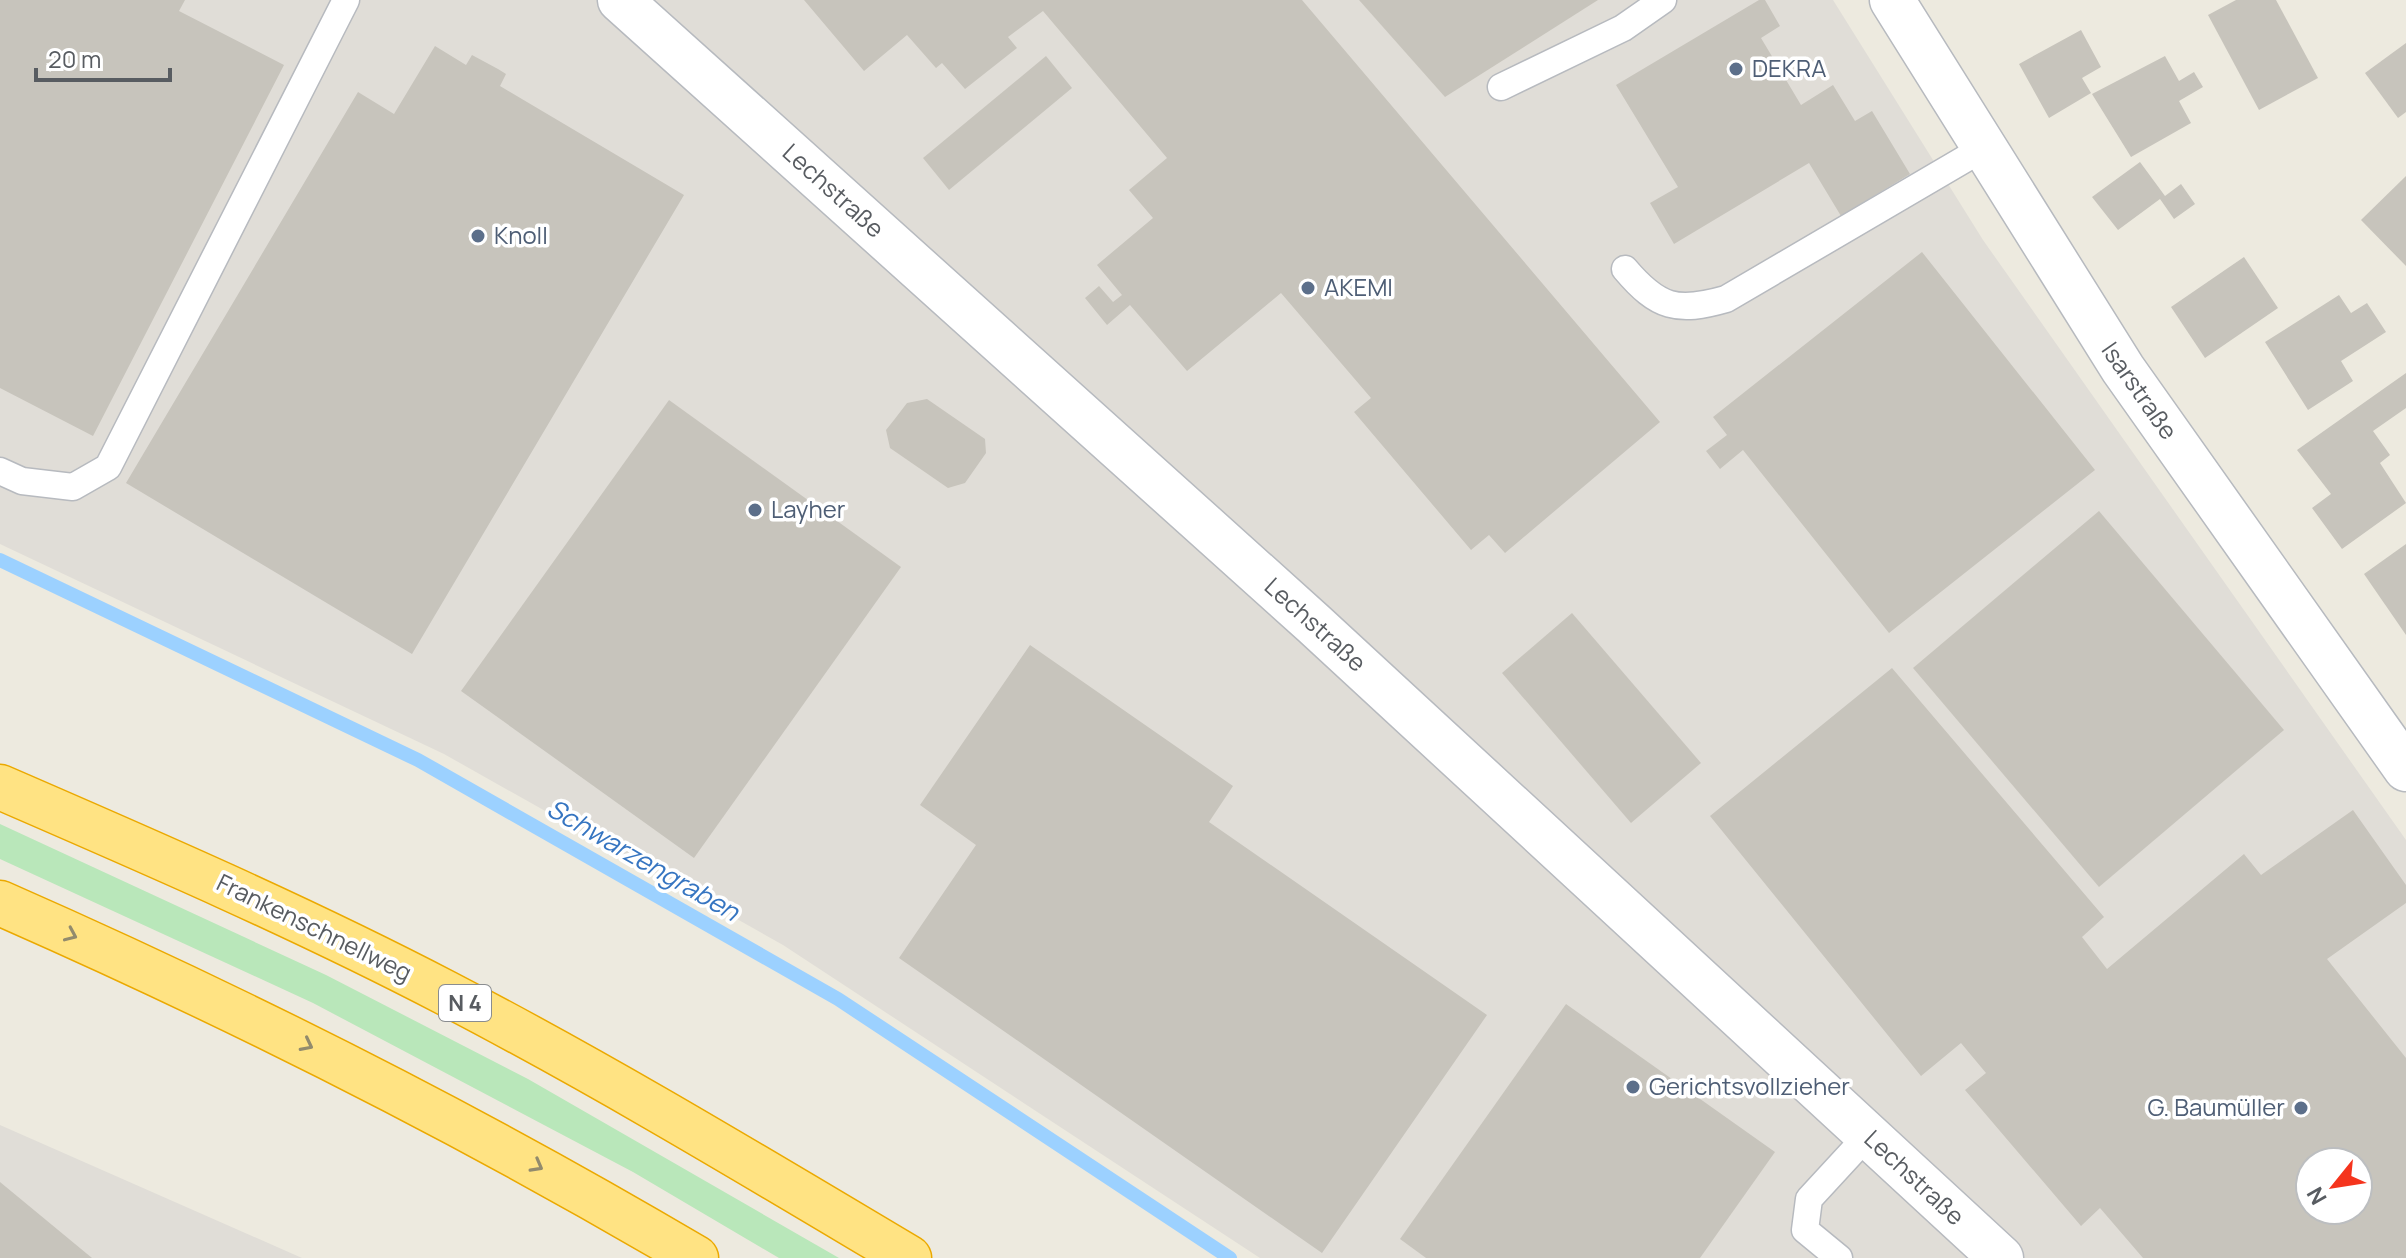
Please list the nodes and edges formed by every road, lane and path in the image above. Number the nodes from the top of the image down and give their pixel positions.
1 (346, 0) edge
2 (620, 0) edge
3 (1663, 0) edge
4 (1892, 0) edge
5 (1501, 87) dead end
6 (1982, 149) junction
7 (1625, 269) dead end
8 (0, 471) edge
9 (2406, 769) edge
10 (0, 787) edge
11 (0, 903) edge
12 (1868, 1135) junction
13 (696, 1258) edge
14 (909, 1258) edge
15 (1839, 1258) edge
16 (2001, 1258) edge

1 - 8 lane
2 - 12 street, Lechstraße
3 - 5 lane
4 - 6 street, Isarstraße
6 - 7 lane
6 - 9 street, Isarstraße
10 - 14 highway, Frankenschnellweg / N 4
11 -> 13 highway
12 - 15 lane
12 - 16 street, Lechstraße

